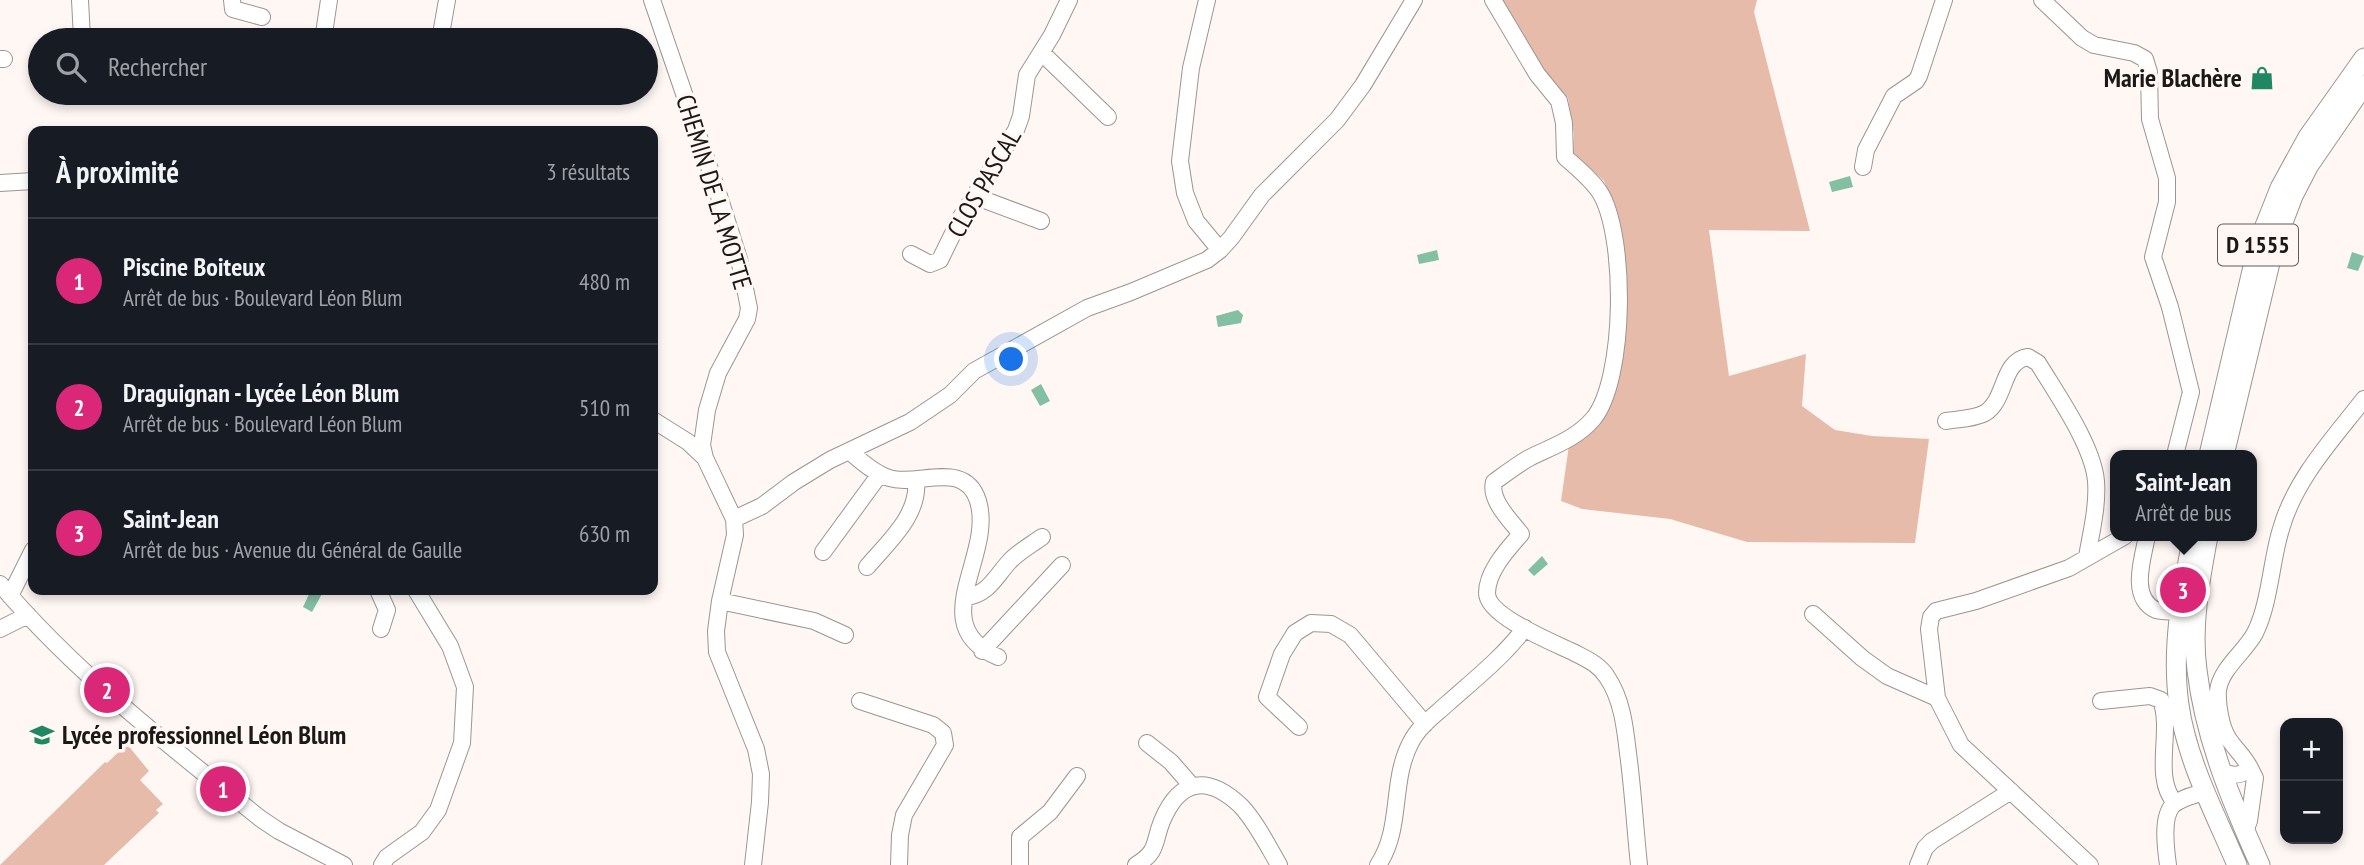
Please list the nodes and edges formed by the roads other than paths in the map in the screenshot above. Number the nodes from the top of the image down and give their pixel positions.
1 (80, 0) edge
2 (232, 0) edge
3 (330, 0) edge
4 (447, 0) edge
5 (652, 0) edge
6 (1069, 0) edge
7 (1208, 0) edge
8 (1414, 0) edge
9 (1493, 0) edge
10 (1944, 0) edge
11 (2042, 0) edge
12 (262, 18) dead end
13 (81, 28) edge
14 (325, 28) edge
15 (442, 28) edge
16 (1042, 52) junction
17 (2364, 58) edge
18 (2364, 85) edge
19 (1108, 117) dead end
20 (1863, 167) dead end
21 (28, 181) edge
22 (0, 183) edge
23 (974, 196) junction
24 (1041, 220) dead end
25 (1220, 250) junction
26 (911, 254) dead end
27 (2364, 399) edge
28 (1946, 421) dead end
29 (658, 423) edge
30 (2176, 450) edge
31 (2210, 450) edge
32 (2225, 450) edge
33 (849, 451) junction
34 (705, 458) junction
35 (880, 474) junction
36 (916, 480) junction
37 (734, 519) junction
38 (1042, 537) dead end
39 (2116, 541) edge
40 (2146, 541) edge
41 (2192, 541) edge
42 (2207, 541) edge
43 (823, 552) dead end
44 (28, 557) edge
45 (2087, 557) junction
46 (1062, 565) dead end
47 (867, 567) dead end
48 (5, 590) edge
49 (380, 595) edge
50 (419, 595) edge
51 (966, 597) junction
52 (720, 601) junction
53 (2179, 612) junction
54 (1813, 614) dead end
55 (28, 615) junction
56 (1525, 628) junction
57 (0, 629) edge
58 (381, 629) dead end
59 (845, 635) dead end
60 (982, 650) junction
61 (998, 657) dead end
62 (1937, 698) junction
63 (860, 701) dead end
64 (2101, 701) dead end
65 (1425, 723) junction
66 (1299, 727) dead end
67 (1147, 743) dead end
68 (2250, 768) junction
69 (2221, 771) junction
70 (1077, 776) dead end
71 (1191, 785) junction
72 (2011, 791) junction
73 (2204, 792) junction
74 (2175, 803) junction
75 (2245, 831) junction
76 (1146, 862) edge
77 (344, 865) edge
78 (382, 865) edge
79 (754, 865) edge
80 (899, 865) edge
81 (1020, 865) edge
82 (1279, 865) edge
83 (1378, 865) edge
84 (1639, 865) edge
85 (1918, 865) edge
86 (2090, 865) edge
87 (2168, 865) edge
88 (2237, 865) edge
89 (2260, 865) edge

1 - 13 street
2 - 12 street
3 - 14 street
4 - 15 street
5 - 34 street, CHEMIN DE LA MOTTE
6 - 16 street, CLOS PASCAL
7 - 25 street
8 - 25 street
9 - 56 street
10 - 20 street
11 - 30 street
16 - 19 street
16 - 23 street, CLOS PASCAL
17 - 31 main road, D 1555
18 - 32 main road, D 1555
21 - 22 street
23 - 24 street
23 - 26 street, CLOS PASCAL
25 - 33 street
27 - 68 street
28 - 45 street
29 - 34 street
33 - 35 street
33 - 37 street
34 - 37 street, CHEMIN DE LA MOTTE
35 - 36 street
35 - 43 street
36 - 47 street
36 - 51 street
37 - 52 street
38 - 51 street
39 - 45 street
40 - 53 street
41 - 53 main road
42 - 69 main road
44 - 48 street
45 - 62 street
46 - 60 street
48 - 55 street
49 - 58 street
50 - 78 street
51 - 60 street
52 - 59 street
52 - 79 street
53 - 73 main road
54 - 62 street
55 - 57 street
55 - 77 street
56 - 65 street
56 - 84 street
60 - 61 street
62 - 72 street
63 - 80 street
64 - 74 street
65 - 66 street
65 - 83 street
67 - 71 street
68 - 69 street
68 - 75 street
69 - 75 main road
70 - 81 street
71 - 76 street
71 - 82 street
72 - 85 street
72 - 86 street
73 - 74 street
73 - 88 main road
74 - 87 street
75 - 89 main road

